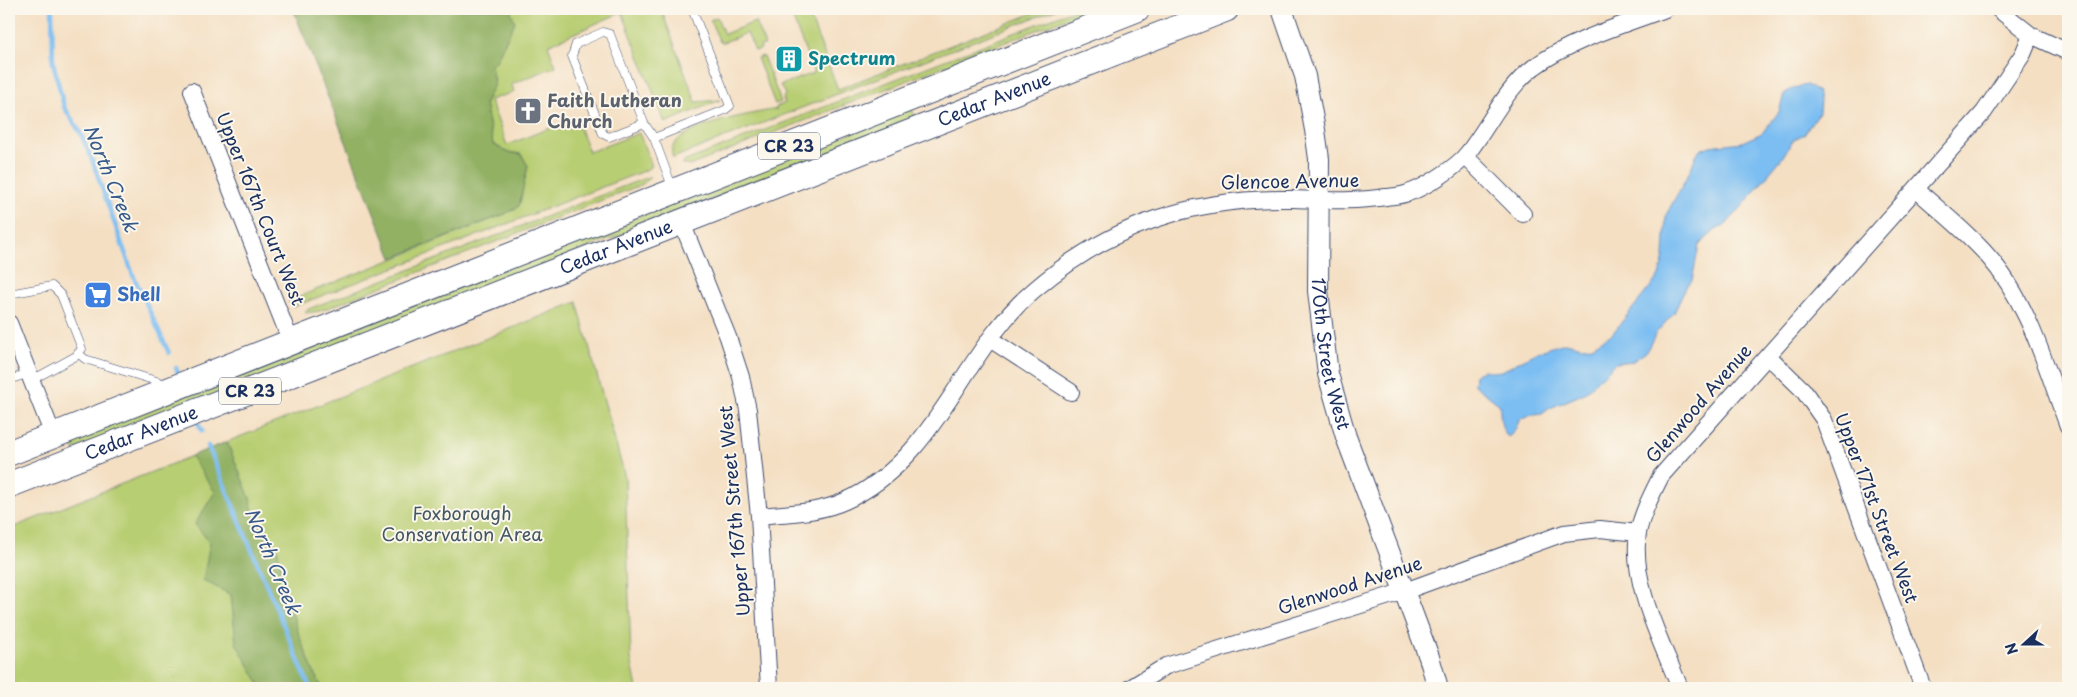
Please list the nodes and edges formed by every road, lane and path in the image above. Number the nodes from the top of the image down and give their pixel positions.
1 (692, 9) edge
2 (1137, 9) edge
3 (1226, 9) edge
4 (1282, 9) edge
5 (1665, 9) edge
6 (1998, 9) edge
7 (2031, 36) junction
8 (2068, 52) edge
9 (192, 91) dead end
10 (644, 123) junction
11 (654, 138) junction
12 (1465, 156) junction
13 (1916, 190) junction
14 (674, 191) junction
15 (1318, 201) junction
16 (1523, 214) dead end
17 (682, 222) junction
18 (9, 294) edge
19 (9, 323) edge
20 (990, 340) junction
21 (291, 342) junction
22 (78, 353) junction
23 (1768, 356) junction
24 (30, 376) junction
25 (9, 380) edge
26 (175, 386) junction
27 (1071, 392) dead end
28 (2068, 426) edge
29 (53, 436) junction
30 (9, 453) edge
31 (9, 477) edge
32 (9, 486) edge
33 (759, 516) junction
34 (1638, 533) junction
35 (1404, 591) junction
36 (769, 688) edge
37 (1130, 688) edge
38 (1438, 688) edge
39 (1680, 688) edge
40 (1923, 688) edge

1 - 11 lane
2 - 14 main road, Cedar Avenue / CR 23
3 - 17 main road, Cedar Avenue / CR 23
4 - 15 street, 170th Street West
5 - 12 street, Glencoe Avenue
6 - 7 street
7 - 8 street
7 - 13 street, Glenwood Avenue
9 - 21 street, Upper 167th Court West
10 - 10 lane
10 - 11 lane
11 - 14 lane
12 - 15 street, Glencoe Avenue
12 - 16 street
13 - 23 street, Glenwood Avenue
13 - 28 street
14 - 21 main road, Cedar Avenue / CR 23
15 - 20 street, Glencoe Avenue
15 - 35 street, 170th Street West
17 - 32 main road, Cedar Avenue / CR 23
17 - 33 street, Upper 167th Street West
18 - 22 lane
19 - 24 street
20 - 27 street
20 - 33 street, Glencoe Avenue
21 - 26 main road, Cedar Avenue / CR 23
22 - 24 lane
22 - 26 lane
23 - 34 street, Glenwood Avenue
23 - 40 street, Upper 171st Street West
24 - 25 lane
24 - 29 street
26 - 29 main road, Cedar Avenue / CR 23
29 - 30 main road, Cedar Avenue / CR 23
29 - 31 main road
33 - 36 street, Upper 167th Street West
34 - 35 street, Glenwood Avenue
34 - 39 street
35 - 37 street, Glenwood Avenue
35 - 38 street, 170th Street West

